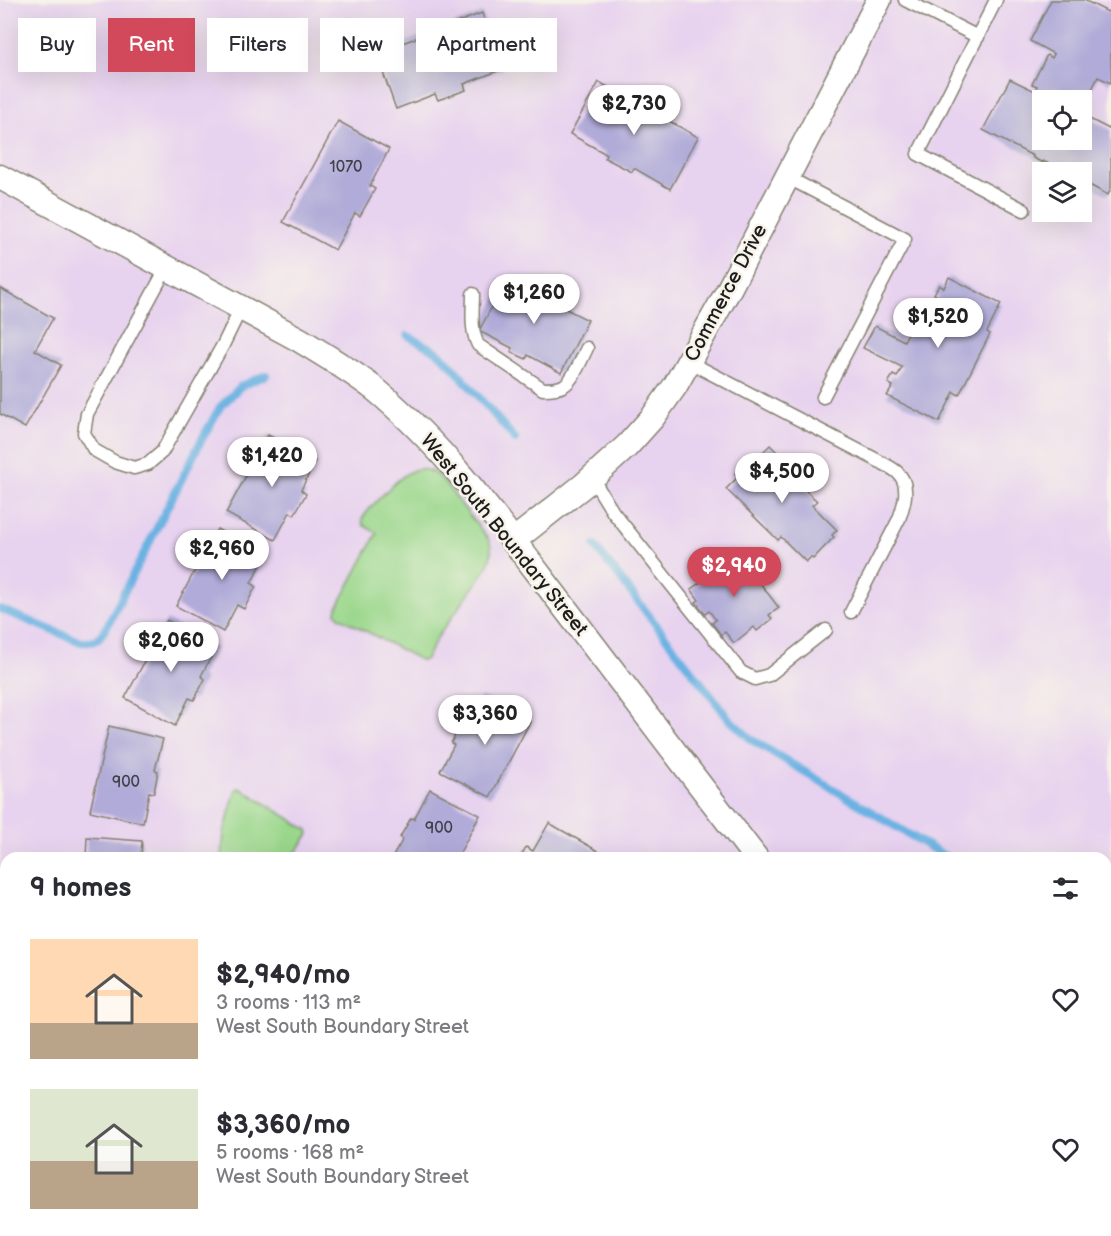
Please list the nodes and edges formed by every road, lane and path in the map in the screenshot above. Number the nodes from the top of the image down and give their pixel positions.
1 (879, 0) edge
2 (905, 0) edge
3 (996, 0) edge
4 (978, 37) junction
5 (0, 177) edge
6 (787, 177) junction
7 (1024, 210) dead end
8 (167, 267) junction
9 (473, 294) dead end
10 (241, 308) junction
11 (587, 348) dead end
12 (689, 362) junction
13 (823, 397) dead end
14 (592, 478) junction
15 (513, 541) junction
16 (850, 612) dead end
17 (825, 630) dead end
18 (751, 852) edge

1 - 6 street, Commerce Drive
2 - 4 lane
3 - 4 lane
4 - 7 lane
5 - 8 street, West South Boundary Street
6 - 12 street, Commerce Drive
6 - 13 lane
8 - 10 street, West South Boundary Street
8 - 10 lane
9 - 11 lane
10 - 15 street, West South Boundary Street
12 - 14 street, Commerce Drive
12 - 16 lane
14 - 15 street, Commerce Drive
14 - 17 lane
15 - 18 street, West South Boundary Street

